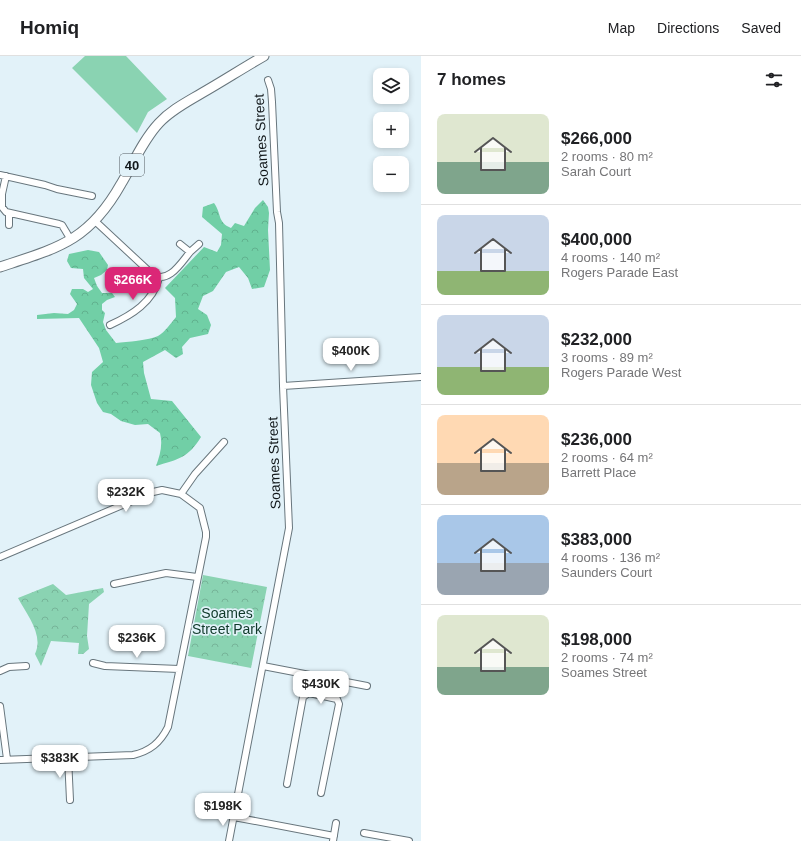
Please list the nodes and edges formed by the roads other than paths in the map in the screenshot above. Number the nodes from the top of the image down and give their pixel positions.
1 (264, 56) edge
2 (268, 80) dead end
3 (3, 176) edge
4 (92, 196) dead end
5 (9, 213) junction
6 (95, 221) junction
7 (9, 225) dead end
8 (71, 240) junction
9 (180, 244) dead end
10 (199, 244) dead end
11 (190, 252) junction
12 (0, 267) edge
13 (159, 278) junction
14 (110, 325) dead end
15 (421, 377) edge
16 (283, 386) junction
17 (224, 442) dead end
18 (181, 494) junction
19 (0, 557) edge
20 (197, 577) junction
21 (114, 584) dead end
22 (93, 663) dead end
23 (26, 666) dead end
24 (263, 666) junction
25 (179, 669) junction
26 (0, 671) edge
27 (367, 686) dead end
28 (0, 706) edge
29 (68, 757) junction
30 (7, 759) junction
31 (0, 760) edge
32 (287, 784) dead end
33 (321, 793) dead end
34 (70, 800) dead end
35 (234, 817) junction
36 (336, 823) dead end
37 (364, 833) dead end
38 (334, 838) edge
39 (229, 841) edge
40 (409, 841) edge

1 - 6 main road, 40
2 - 16 street, Soames Street
3 - 4 street
3 - 5 street
5 - 7 street
5 - 8 street
6 - 8 main road, 40
6 - 13 street
8 - 12 main road, 40
9 - 11 street
10 - 11 street
11 - 13 street
13 - 14 street
15 - 16 street
16 - 24 street, Soames Street
17 - 18 street
18 - 19 street
18 - 20 street
20 - 21 street
20 - 25 street
22 - 25 street
23 - 26 street
24 - 27 street
24 - 35 street, Soames Street
25 - 29 street
28 - 30 street
29 - 30 street
29 - 34 street
30 - 31 street
32 - 33 street
35 - 38 street
35 - 39 street, Soames Street
36 - 38 street
37 - 40 street

